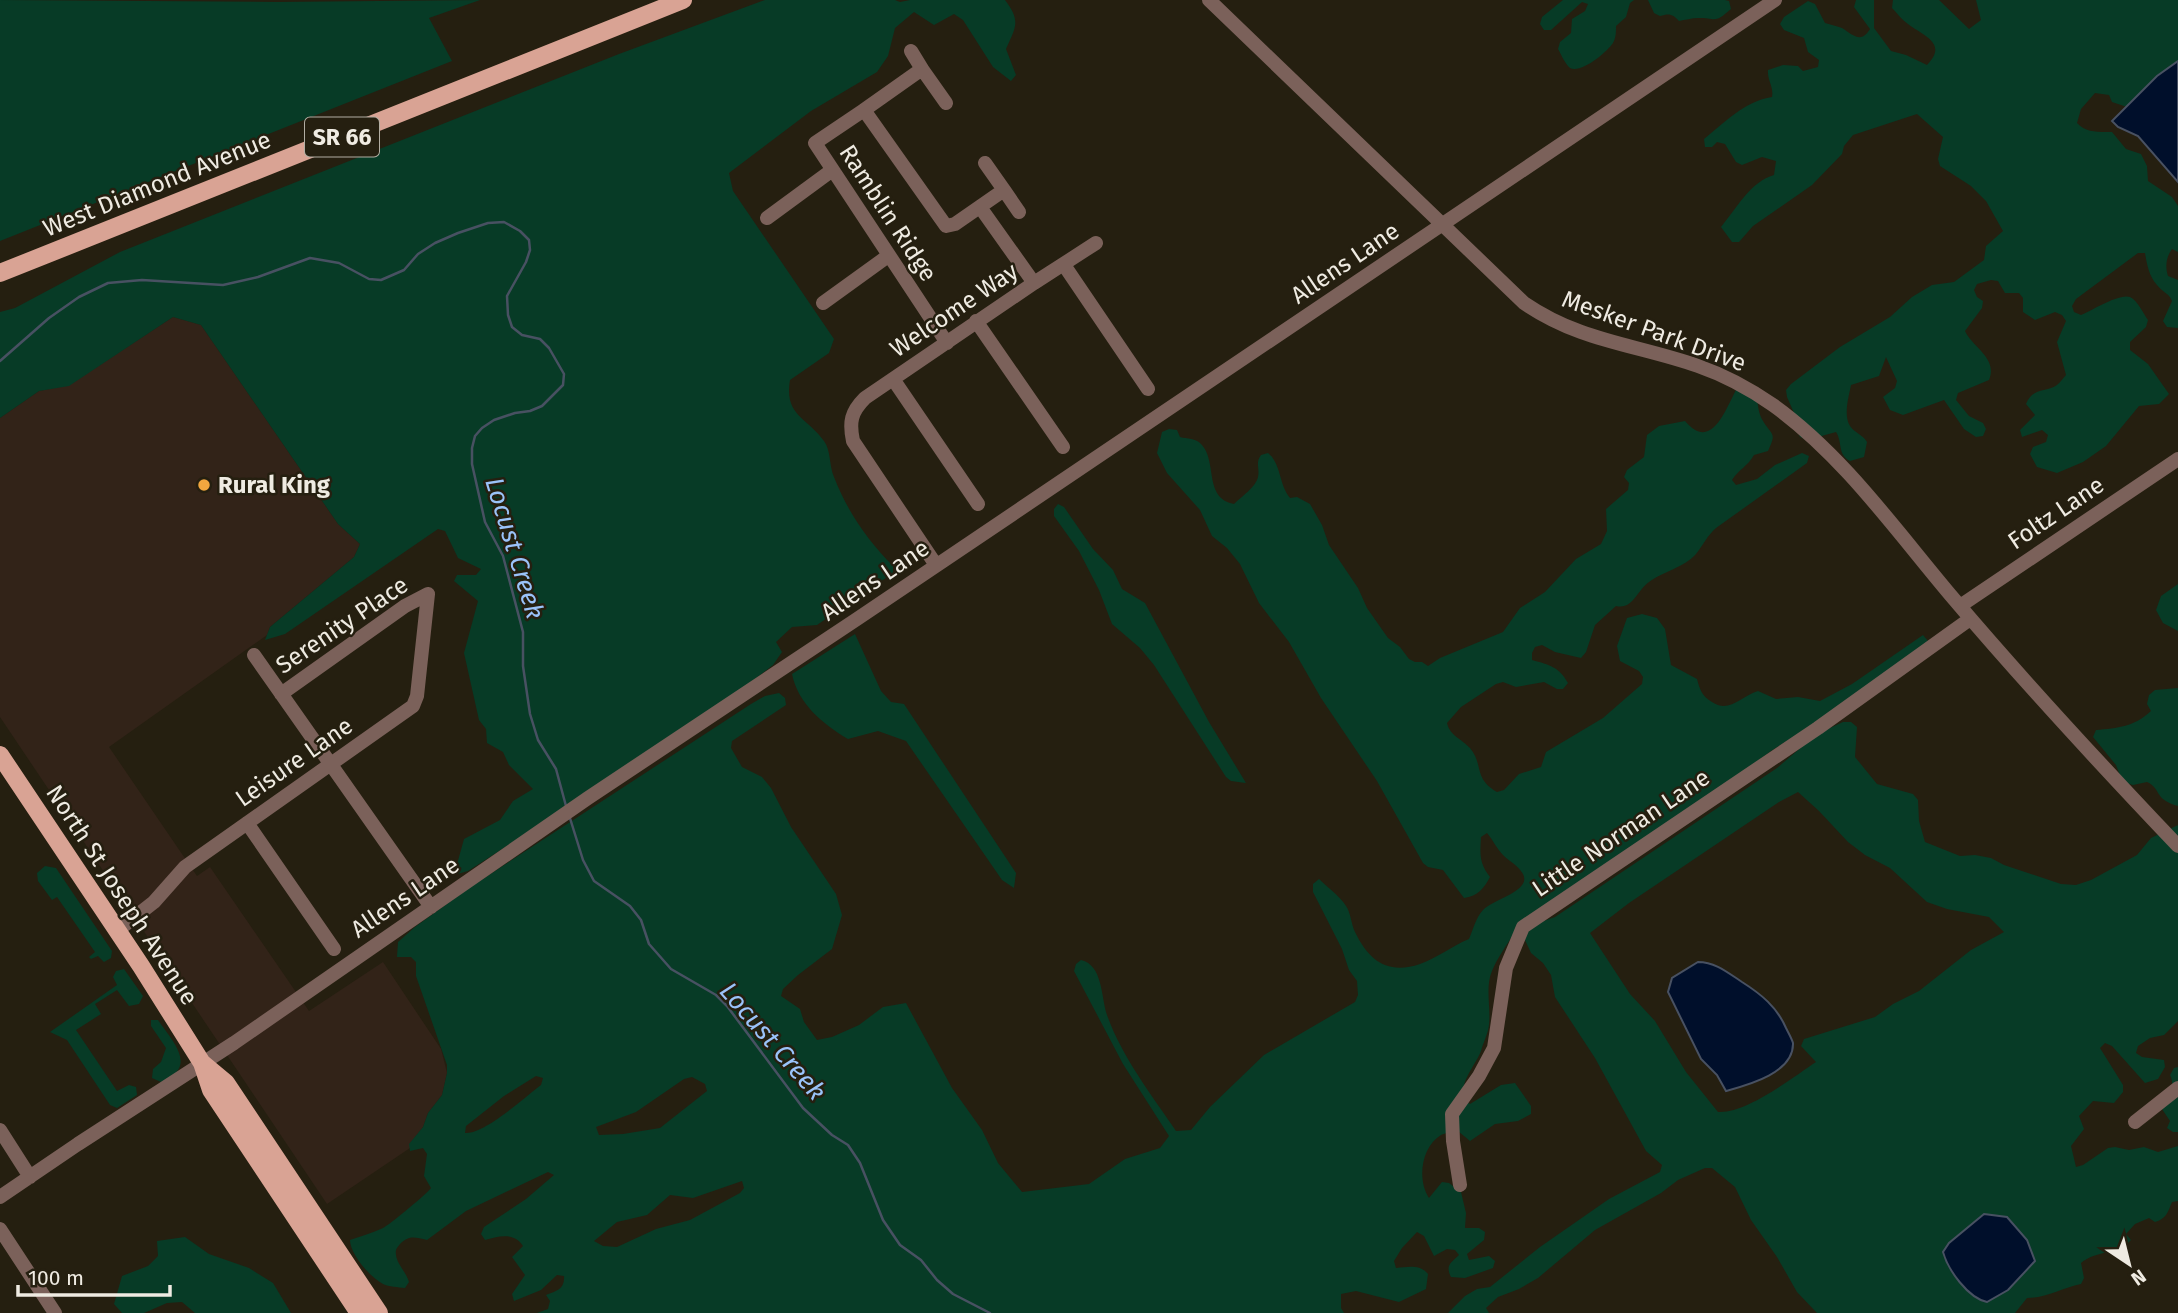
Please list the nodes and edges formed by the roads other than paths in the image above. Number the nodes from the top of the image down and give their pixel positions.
1 (683, 0) edge
2 (1209, 0) edge
3 (1775, 0) edge
4 (911, 51) dead end
5 (922, 69) junction
6 (946, 103) dead end
7 (863, 110) junction
8 (985, 163) dead end
9 (831, 171) junction
10 (1004, 190) junction
11 (980, 207) junction
12 (1019, 212) dead end
13 (767, 218) dead end
14 (1442, 224) junction
15 (1096, 243) dead end
16 (888, 257) junction
17 (1064, 264) junction
18 (0, 273) edge
19 (1034, 283) junction
20 (823, 303) dead end
21 (976, 321) junction
22 (947, 343) junction
23 (893, 379) junction
24 (1147, 389) dead end
25 (1063, 447) dead end
26 (2178, 459) edge
27 (978, 504) dead end
28 (936, 565) junction
29 (428, 594) joint
30 (1959, 606) junction
31 (1970, 619) junction
32 (254, 655) dead end
33 (281, 694) junction
34 (0, 755) edge
35 (331, 764) junction
36 (247, 823) junction
37 (2178, 846) edge
38 (431, 907) junction
39 (117, 931) junction
40 (334, 949) dead end
41 (202, 1063) junction
42 (2178, 1088) edge
43 (2135, 1122) dead end
44 (0, 1130) edge
45 (30, 1177) junction
46 (1460, 1185) dead end
47 (0, 1197) edge
48 (0, 1229) edge
49 (55, 1313) edge
50 (359, 1313) edge
51 (379, 1313) edge

1 - 18 main road, West Diamond Avenue / SR 66
2 - 14 street, Mesker Park Drive
3 - 14 street, Allens Lane
4 - 5 street
5 - 6 street
5 - 7 street
7 - 9 street, Ramblin Ridge
7 - 11 street
8 - 10 street
9 - 13 street
9 - 16 street, Ramblin Ridge
10 - 11 street
10 - 12 street
11 - 19 street
14 - 28 street, Allens Lane
14 - 30 street, Mesker Park Drive
15 - 17 street, Welcome Way
16 - 20 street
16 - 22 street, Ramblin Ridge
17 - 19 street, Welcome Way
17 - 24 street
19 - 21 street, Welcome Way
21 - 22 street, Welcome Way
21 - 25 street
22 - 23 street, Welcome Way
23 - 27 street
23 - 28 street, Welcome Way
26 - 30 street, Foltz Lane
28 - 38 street, Allens Lane
29 - 33 street, Serenity Place
29 - 35 street, Leisure Lane
30 - 31 street, Mesker Park Drive
31 - 37 street, Mesker Park Drive
31 - 46 street, Little Norman Lane
32 - 33 street
33 - 35 street
34 - 39 main road, North St Joseph Avenue
35 - 36 street, Leisure Lane
35 - 38 street
36 - 39 street, Leisure Lane
36 - 40 street
38 - 41 street, Allens Lane
39 - 41 main road, North St Joseph Avenue
41 - 45 street, Allens Lane
41 - 50 main road, North St Joseph Avenue
41 - 51 main road, North St Joseph Avenue
42 - 43 street
44 - 45 street
45 - 47 street, Allens Lane
48 - 49 street

